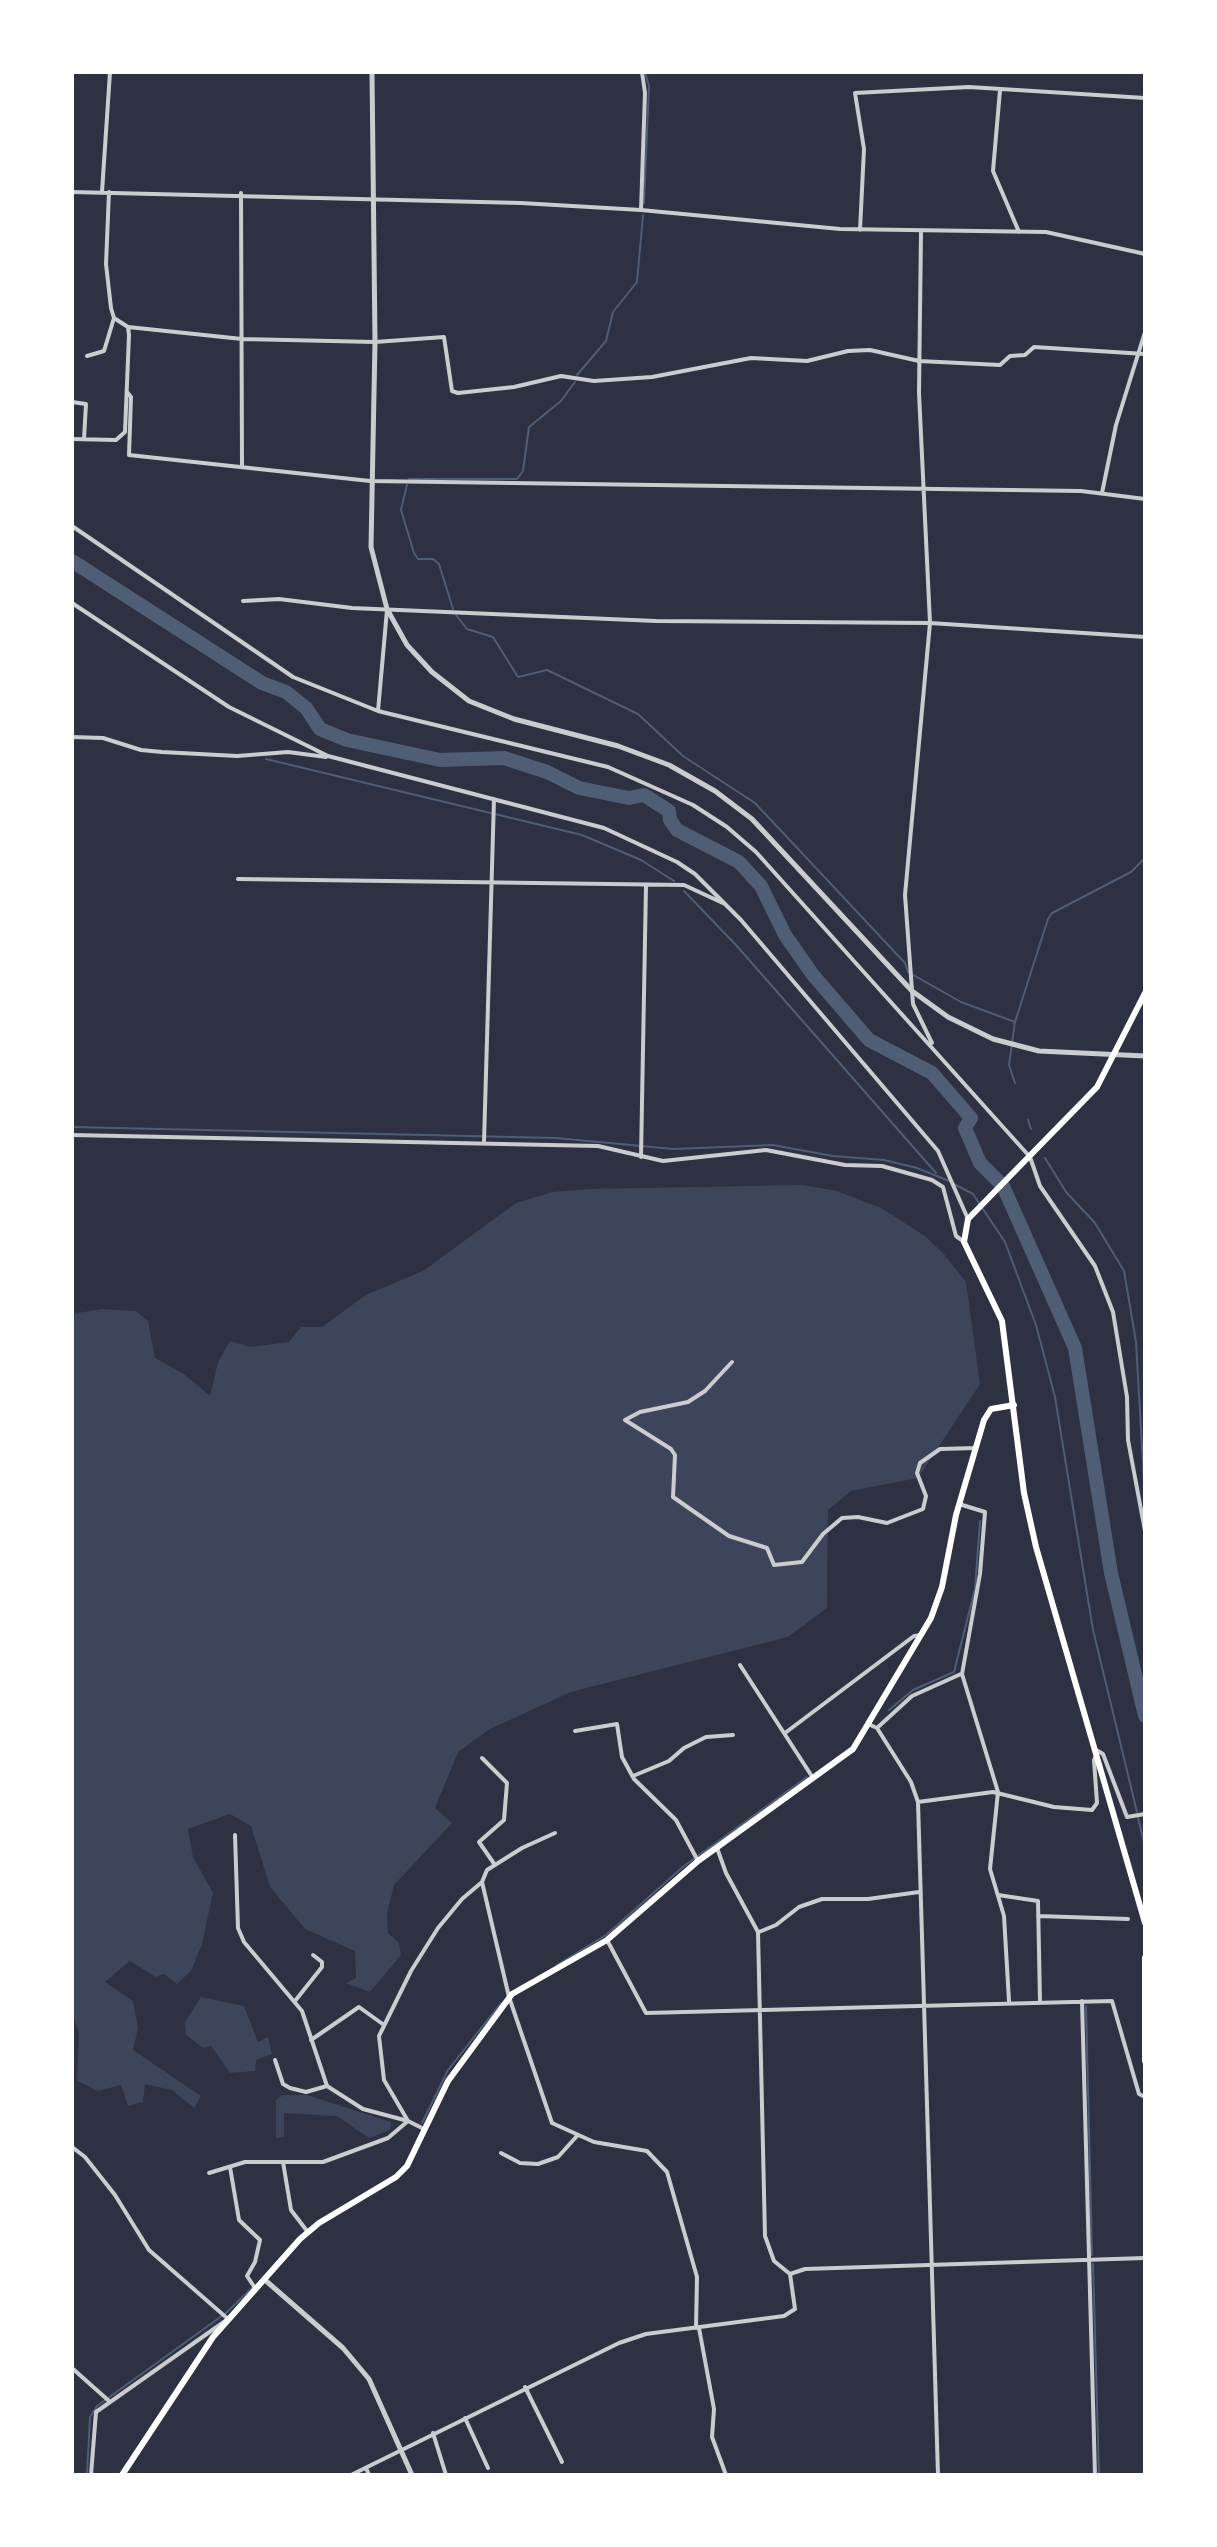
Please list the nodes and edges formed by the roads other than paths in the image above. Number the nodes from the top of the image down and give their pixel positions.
1 (110, 72) edge
2 (372, 72) edge
3 (642, 72) edge
4 (1000, 90) junction
5 (1145, 98) edge
6 (72, 192) edge
7 (102, 192) junction
8 (109, 192) junction
9 (241, 193) junction
10 (374, 197) junction
11 (641, 210) junction
12 (860, 230) junction
13 (921, 232) junction
14 (1019, 232) junction
15 (1145, 254) edge
16 (114, 318) junction
17 (128, 327) junction
18 (1145, 332) edge
19 (242, 339) junction
20 (375, 342) junction
21 (1136, 354) junction
22 (1145, 354) edge
23 (87, 356) dead end
24 (919, 361) junction
25 (127, 392) junction
26 (72, 402) edge
27 (72, 439) edge
28 (84, 439) junction
29 (242, 466) junction
30 (370, 481) junction
31 (923, 491) junction
32 (1102, 493) junction
33 (1145, 499) edge
34 (72, 526) edge
35 (243, 601) dead end
36 (72, 603) edge
37 (387, 609) junction
38 (930, 623) junction
39 (1145, 637) edge
40 (378, 711) junction
41 (72, 737) edge
42 (328, 756) junction
43 (494, 799) junction
44 (238, 879) dead end
45 (490, 882) junction
46 (646, 885) junction
47 (728, 906) junction
48 (912, 991) junction
49 (1145, 993) edge
50 (934, 1049) junction
51 (1114, 1056) junction
52 (1145, 1056) edge
53 (72, 1135) edge
54 (484, 1142) junction
55 (641, 1157) junction
56 (1028, 1160) junction
57 (968, 1219) junction
58 (964, 1242) junction
59 (732, 1362) dead end
60 (1014, 1405) junction
61 (977, 1448) junction
62 (959, 1504) junction
63 (1145, 1531) edge
64 (921, 1635) junction
65 (740, 1665) dead end
66 (962, 1674) junction
67 (868, 1724) junction
68 (877, 1728) junction
69 (575, 1731) dead end
70 (785, 1733) junction
71 (733, 1735) dead end
72 (1098, 1751) junction
73 (482, 1758) dead end
74 (633, 1776) junction
75 (813, 1778) junction
76 (998, 1792) junction
77 (918, 1802) junction
78 (1145, 1814) edge
79 (555, 1833) dead end
80 (235, 1835) dead end
81 (717, 1848) junction
82 (697, 1859) junction
83 (495, 1865) junction
84 (482, 1882) junction
85 (919, 1892) junction
86 (998, 1895) junction
87 (1038, 1916) junction
88 (1128, 1919) dead end
89 (1145, 1923) edge
90 (758, 1932) junction
91 (607, 1940) junction
92 (313, 1955) dead end
93 (1145, 1958) edge
94 (509, 1997) junction
95 (295, 2001) junction
96 (1009, 2001) junction
97 (1040, 2001) junction
98 (1082, 2001) junction
99 (926, 2006) junction
100 (758, 2010) junction
101 (384, 2025) junction
102 (311, 2040) junction
103 (275, 2060) dead end
104 (1145, 2061) edge
105 (327, 2086) junction
106 (1145, 2097) edge
107 (408, 2121) junction
108 (424, 2129) junction
109 (577, 2136) junction
110 (73, 2149) edge
111 (501, 2153) dead end
112 (283, 2162) junction
113 (230, 2167) junction
114 (209, 2173) dead end
115 (307, 2231) junction
116 (1145, 2258) edge
117 (1089, 2259) junction
118 (932, 2265) junction
119 (790, 2274) junction
120 (265, 2280) junction
121 (254, 2288) junction
122 (225, 2317) junction
123 (697, 2328) junction
124 (72, 2368) edge
125 (525, 2387) junction
126 (106, 2399) junction
127 (465, 2418) junction
128 (433, 2433) junction
129 (401, 2448) junction
130 (562, 2462) dead end
131 (366, 2468) junction
132 (488, 2468) dead end
133 (91, 2475) edge
134 (122, 2475) edge
135 (351, 2475) edge
136 (369, 2475) edge
137 (412, 2475) edge
138 (446, 2475) edge
139 (726, 2475) edge
140 (938, 2475) edge
141 (1095, 2475) edge

1 - 7 street
2 - 10 street
3 - 11 street
4 - 5 street
4 - 12 street
4 - 14 street
6 - 7 street
7 - 8 street
8 - 9 street
8 - 16 street
9 - 10 street
9 - 19 street
10 - 11 street
10 - 20 street
11 - 12 street
12 - 13 street
13 - 14 street
13 - 24 street
14 - 15 street
16 - 17 street
16 - 23 street
17 - 19 street
17 - 25 street
18 - 21 street
19 - 20 street
19 - 29 street
20 - 24 street
20 - 30 street
21 - 22 street
21 - 24 street
21 - 32 street
24 - 31 street
25 - 28 street
25 - 29 street
26 - 28 street
27 - 28 street
29 - 30 street
30 - 31 street
30 - 37 street
31 - 32 street
31 - 38 street
32 - 33 street
34 - 40 street
35 - 37 street
36 - 42 street
37 - 38 street
37 - 40 street
37 - 48 street
38 - 39 street
38 - 48 street
40 - 50 street
41 - 42 street
42 - 43 street
43 - 45 street
43 - 47 street
44 - 45 street
45 - 46 street
45 - 54 street
46 - 47 street
46 - 55 street
47 - 57 street
48 - 50 street
48 - 51 street
49 - 51 main road
50 - 56 street
51 - 52 street
51 - 56 main road
53 - 54 street
54 - 55 street
55 - 58 street
56 - 57 main road
56 - 63 street
57 - 58 main road
58 - 60 main road
59 - 61 street
60 - 61 main road
60 - 72 main road
61 - 62 main road
62 - 64 main road
62 - 66 street
64 - 67 main road
64 - 70 street
65 - 70 street
66 - 68 street
66 - 76 street
67 - 68 street
67 - 75 main road
68 - 77 street
69 - 74 street
70 - 75 street
71 - 74 street
72 - 76 street
72 - 78 street
72 - 89 main road
73 - 83 street
74 - 82 street
75 - 81 main road
76 - 77 street
76 - 86 street
77 - 85 street
79 - 83 street
80 - 95 street
81 - 82 main road
81 - 90 street
82 - 91 main road
83 - 84 street
84 - 94 street
84 - 101 street
85 - 90 street
85 - 99 street
86 - 87 street
86 - 96 street
87 - 88 street
87 - 97 street
90 - 100 street
91 - 94 main road
91 - 100 street
92 - 95 street
93 - 104 main road
94 - 108 main road
94 - 109 street
95 - 102 street
96 - 97 street
96 - 99 street
97 - 98 street
98 - 106 street
98 - 117 street
99 - 100 street
99 - 118 street
100 - 119 street
101 - 102 street
101 - 107 street
102 - 105 street
103 - 105 street
105 - 107 street
107 - 108 street
107 - 112 street
108 - 115 main road
109 - 111 street
109 - 123 street
110 - 122 street
112 - 113 street
112 - 115 street
113 - 114 street
113 - 121 street
115 - 120 main road
116 - 117 street
117 - 118 street
117 - 141 street
118 - 119 street
118 - 140 street
119 - 123 street
120 - 121 main road
120 - 129 street
121 - 122 main road
122 - 126 street
122 - 134 main road
123 - 125 street
123 - 139 street
124 - 126 street
125 - 127 street
125 - 130 street
126 - 133 street
127 - 128 street
127 - 132 street
128 - 129 street
128 - 138 street
129 - 131 street
129 - 137 street
131 - 135 street
131 - 136 street

